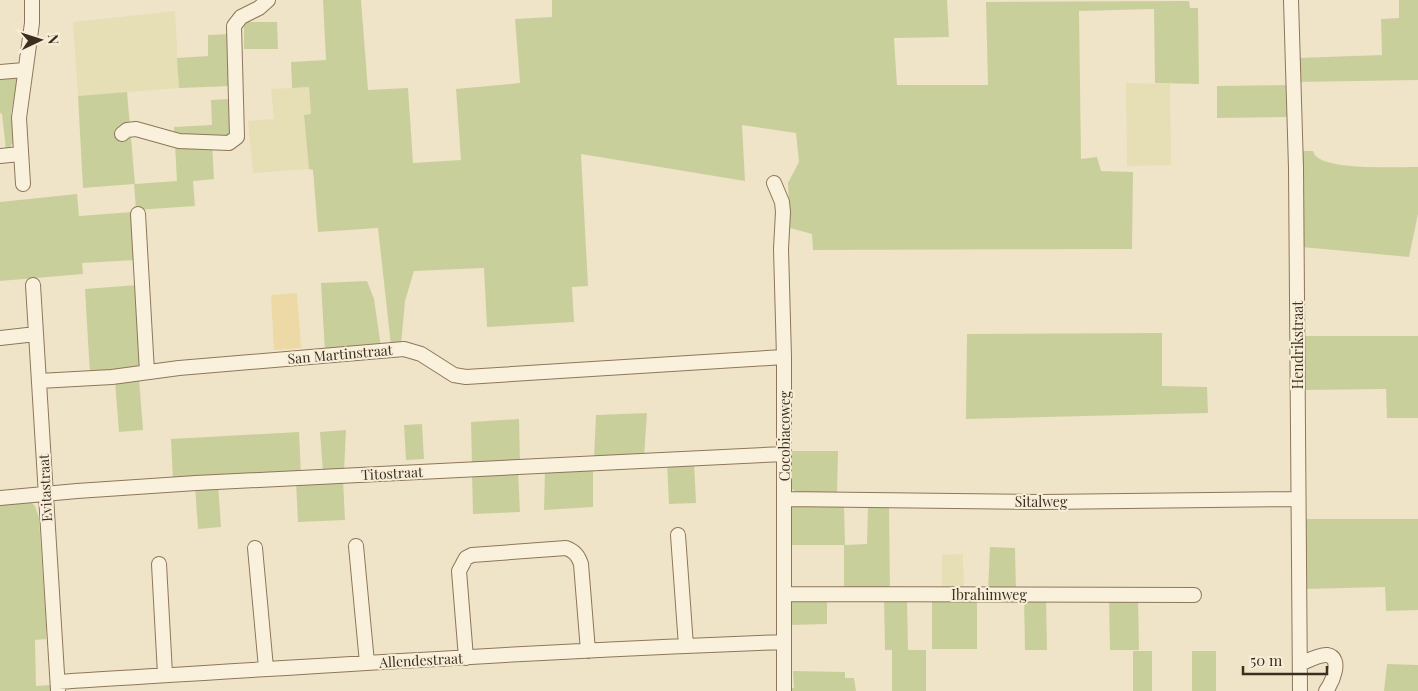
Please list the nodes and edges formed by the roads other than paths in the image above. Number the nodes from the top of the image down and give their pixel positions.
1 (32, 0) edge
2 (268, 0) edge
3 (1291, 0) edge
4 (24, 70) junction
5 (0, 72) edge
6 (122, 134) dead end
7 (20, 154) junction
8 (0, 156) edge
9 (774, 183) dead end
10 (23, 184) dead end
11 (138, 214) dead end
12 (33, 285) dead end
13 (36, 334) junction
14 (0, 338) edge
15 (784, 357) junction
16 (147, 372) junction
17 (39, 381) junction
18 (784, 454) junction
19 (45, 495) junction
20 (0, 498) edge
21 (785, 499) junction
22 (1298, 499) junction
23 (678, 535) dead end
24 (356, 546) dead end
25 (255, 548) dead end
26 (159, 564) dead end
27 (784, 594) junction
28 (1194, 595) dead end
29 (784, 642) junction
30 (686, 646) junction
31 (588, 651) junction
32 (466, 658) junction
33 (367, 663) junction
34 (1300, 664) junction
35 (266, 668) junction
36 (165, 674) junction
37 (58, 686) edge
38 (784, 691) edge
39 (1300, 691) edge
40 (1326, 691) edge

1 - 4 street
2 - 6 street
3 - 22 street, Hendrikstraat
4 - 5 street
4 - 7 street
7 - 8 street
7 - 10 street
9 - 15 street, Cocobiacoweg
11 - 16 street
12 - 13 street, Evitastraat
13 - 14 street
13 - 17 street, Evitastraat
15 - 16 street, San Martinstraat
15 - 18 street, Cocobiacoweg
16 - 17 street, San Martinstraat
17 - 19 street, Evitastraat
18 - 19 street, Titostraat
18 - 21 street, Cocobiacoweg
19 - 20 street, Titostraat
19 - 37 street, Evitastraat
21 - 22 street, Sitalweg
21 - 27 street, Cocobiacoweg
22 - 34 street, Hendrikstraat
23 - 30 street
24 - 33 street
25 - 35 street
26 - 36 street
27 - 28 street, Ibrahimweg
27 - 29 street, Cocobiacoweg
29 - 30 street, Allendestraat
29 - 38 street, Cocobiacoweg
30 - 31 street, Allendestraat
31 - 32 street, Allendestraat
31 - 32 street
32 - 33 street, Allendestraat
33 - 35 street, Allendestraat
34 - 39 street, Hendrikstraat
34 - 40 street
35 - 36 street, Allendestraat
36 - 37 street, Allendestraat

